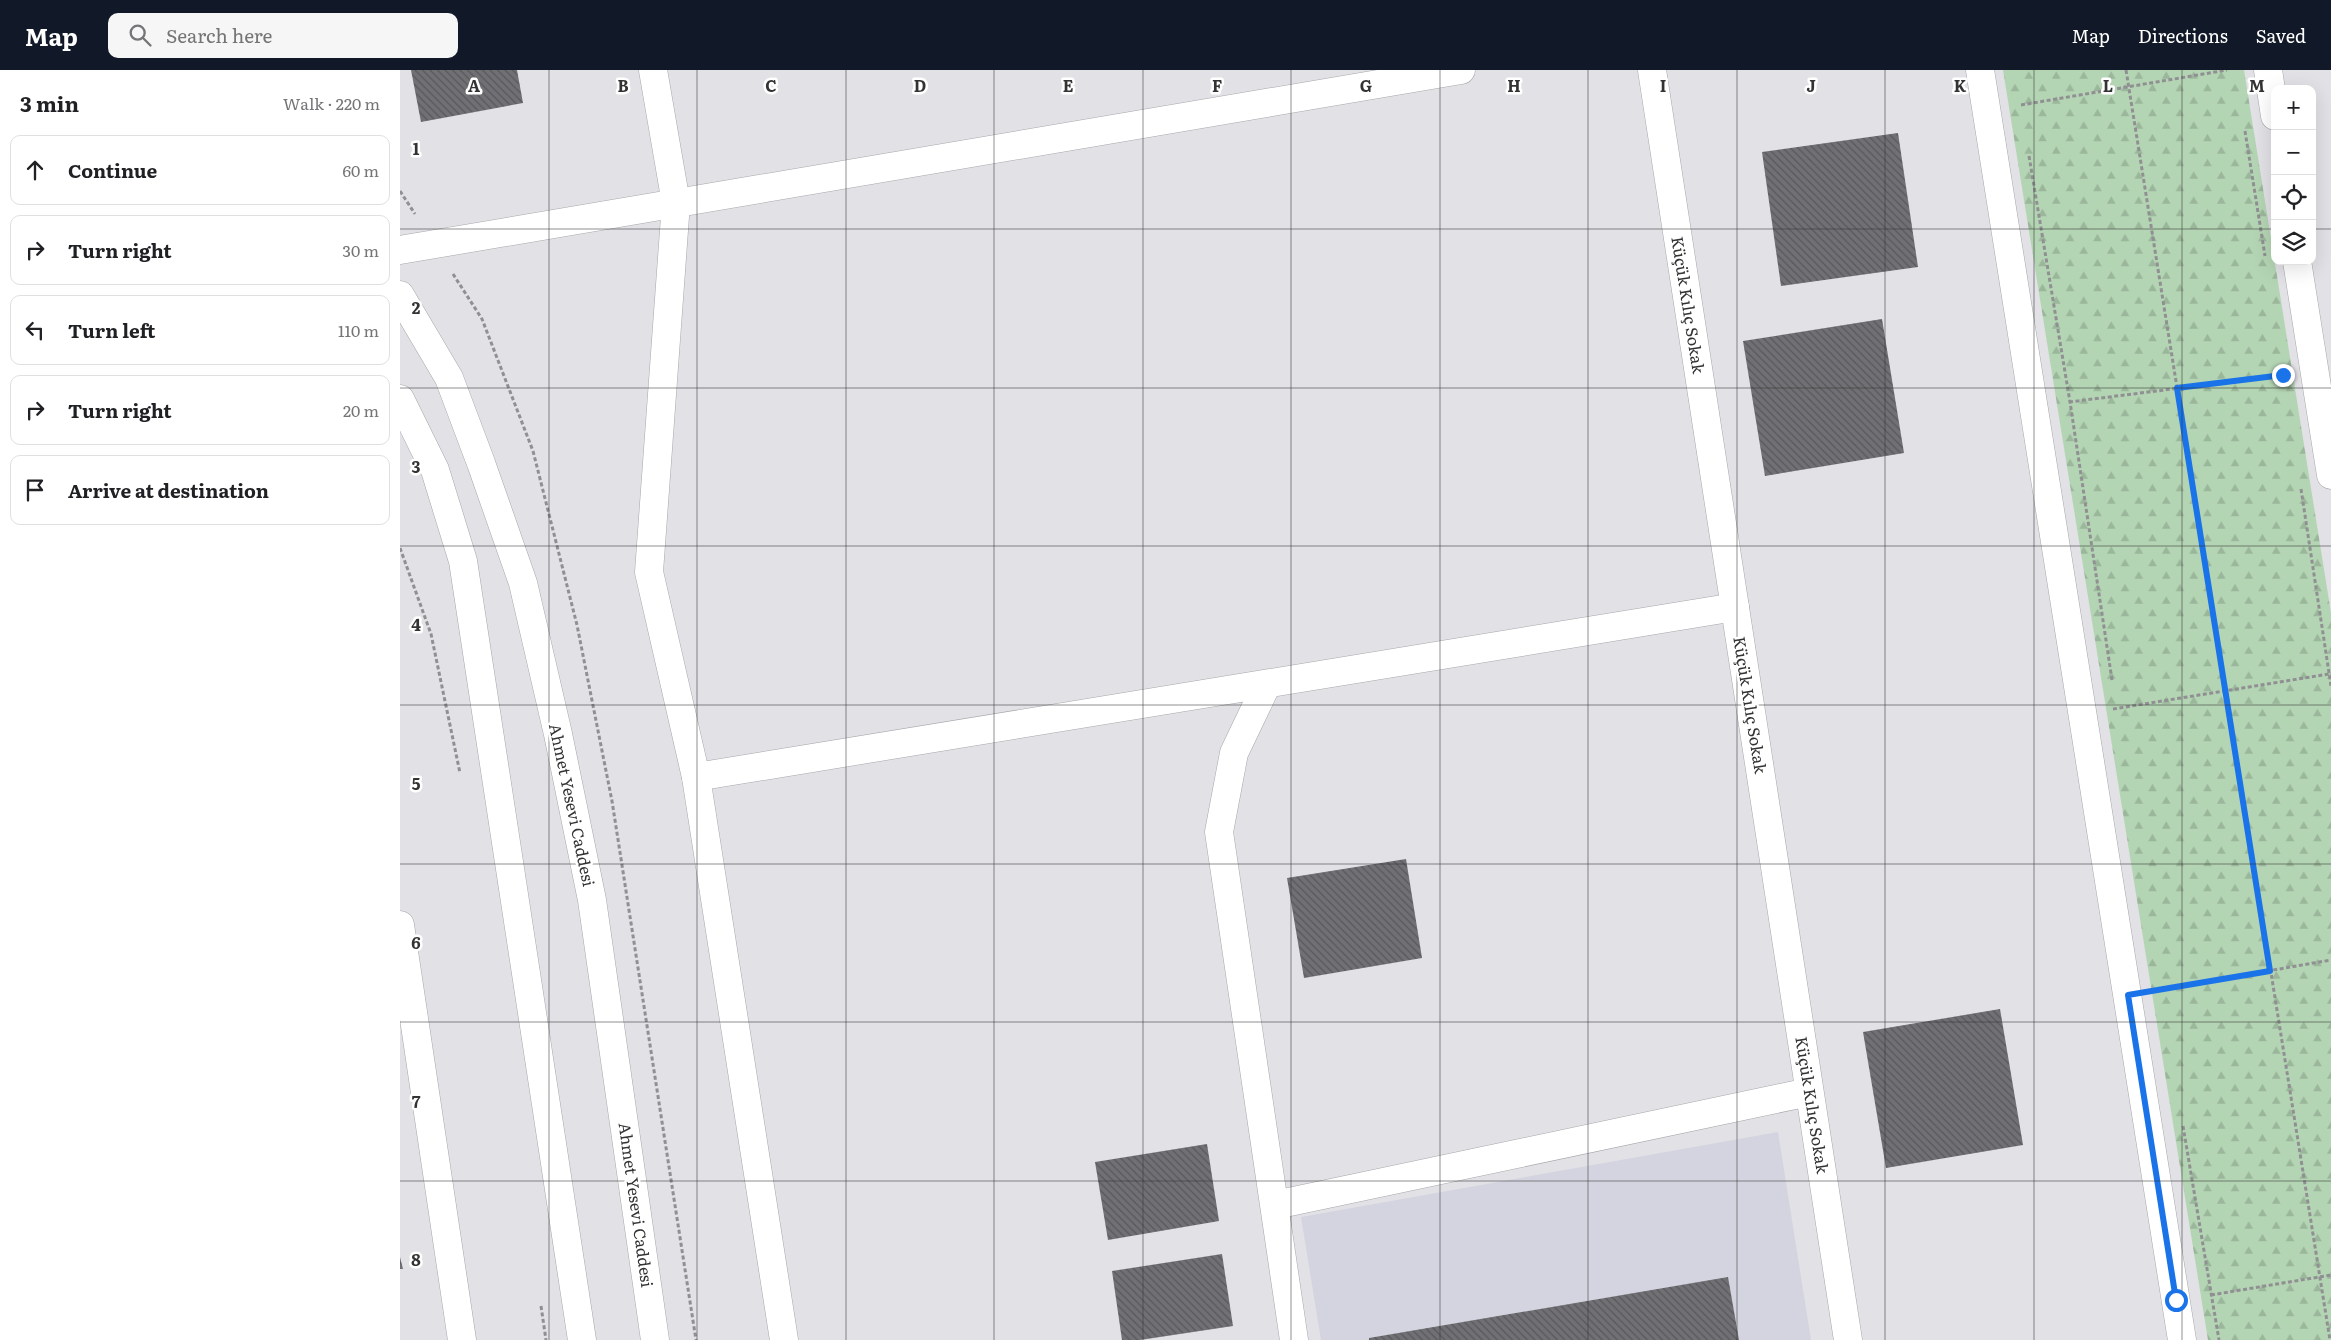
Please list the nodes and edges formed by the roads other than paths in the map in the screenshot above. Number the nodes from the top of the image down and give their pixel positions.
1 (653, 70) edge
2 (1461, 70) edge
3 (1652, 70) edge
4 (1980, 70) edge
5 (2268, 70) edge
6 (2271, 90) edge
7 (676, 204) junction
8 (400, 250) edge
9 (2298, 265) edge
10 (400, 295) edge
11 (403, 411) edge
12 (2331, 475) edge
13 (1735, 607) junction
14 (1267, 684) junction
15 (696, 777) junction
16 (400, 924) edge
17 (1809, 1092) junction
18 (1275, 1205) junction
19 (462, 1340) edge
20 (582, 1340) edge
21 (655, 1340) edge
22 (784, 1340) edge
23 (1294, 1340) edge
24 (1848, 1340) edge
25 (2182, 1340) edge

1 - 7 street
2 - 7 street
3 - 13 street, Küçük Kılıç Sokak
4 - 25 street
5 - 6 street
7 - 8 street
7 - 15 street
9 - 12 street
10 - 21 street, Ahmet Yesevi Caddesi
11 - 20 street
13 - 14 street
13 - 17 street, Küçük Kılıç Sokak
14 - 15 street
14 - 18 street
15 - 22 street
16 - 19 street
17 - 18 street
17 - 24 street, Küçük Kılıç Sokak
18 - 23 street

